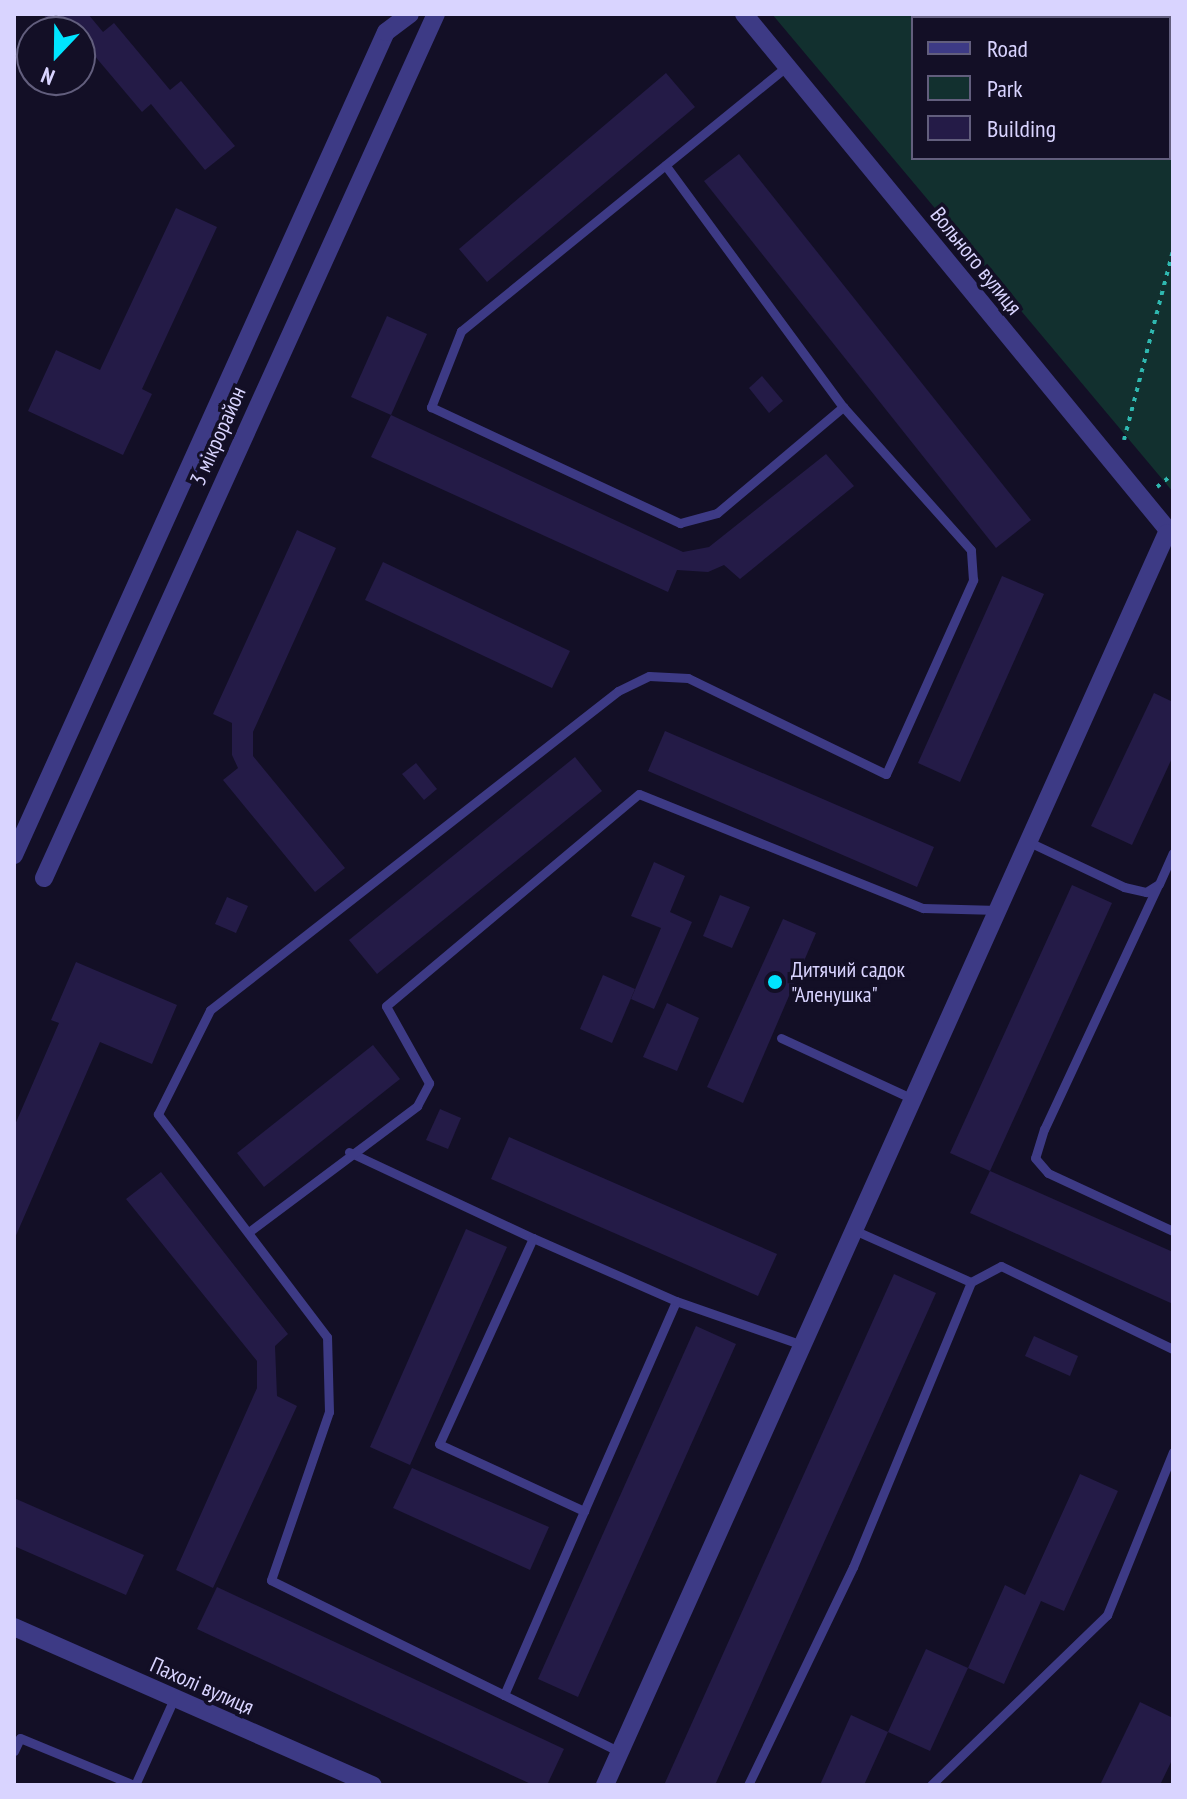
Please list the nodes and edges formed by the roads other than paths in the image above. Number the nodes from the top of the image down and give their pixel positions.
1 (410, 14) edge
2 (436, 14) edge
3 (744, 14) edge
4 (786, 67) junction
5 (665, 165) junction
6 (843, 407) junction
7 (1170, 534) edge
8 (1028, 841) junction
9 (1173, 853) edge
10 (14, 855) edge
11 (44, 878) dead end
12 (1158, 885) junction
13 (998, 910) junction
14 (781, 1038) dead end
15 (913, 1099) junction
16 (349, 1152) junction
17 (854, 1230) junction
18 (250, 1231) junction
19 (1173, 1231) edge
20 (533, 1238) junction
21 (971, 1282) junction
22 (676, 1301) junction
23 (802, 1345) junction
24 (1173, 1349) edge
25 (1173, 1452) edge
26 (584, 1511) junction
27 (14, 1627) edge
28 (504, 1695) junction
29 (173, 1701) junction
30 (14, 1751) edge
31 (620, 1752) junction
32 (134, 1785) edge
33 (373, 1785) edge
34 (605, 1785) edge
35 (748, 1785) edge
36 (931, 1785) edge

1 - 10 street, 3 мікрорайон
2 - 11 street, 3 мікрорайон
3 - 4 street, Вольного вулиця
4 - 5 lane
4 - 7 street, Вольного вулиця
5 - 6 lane
5 - 6 lane
6 - 18 lane
7 - 8 street
8 - 12 lane
8 - 13 street
9 - 12 lane
12 - 19 lane
13 - 15 street
13 - 16 lane
14 - 15 lane
15 - 17 street
16 - 18 lane
16 - 20 lane
17 - 21 lane
17 - 23 street
18 - 28 lane
20 - 22 lane
20 - 26 lane
21 - 24 lane
21 - 35 lane
22 - 23 lane
22 - 26 lane
23 - 31 street
25 - 36 lane
26 - 28 lane
27 - 29 street, Пахолі вулиця
28 - 31 lane
29 - 32 lane
29 - 33 street, Пахолі вулиця
30 - 32 lane
31 - 34 street

